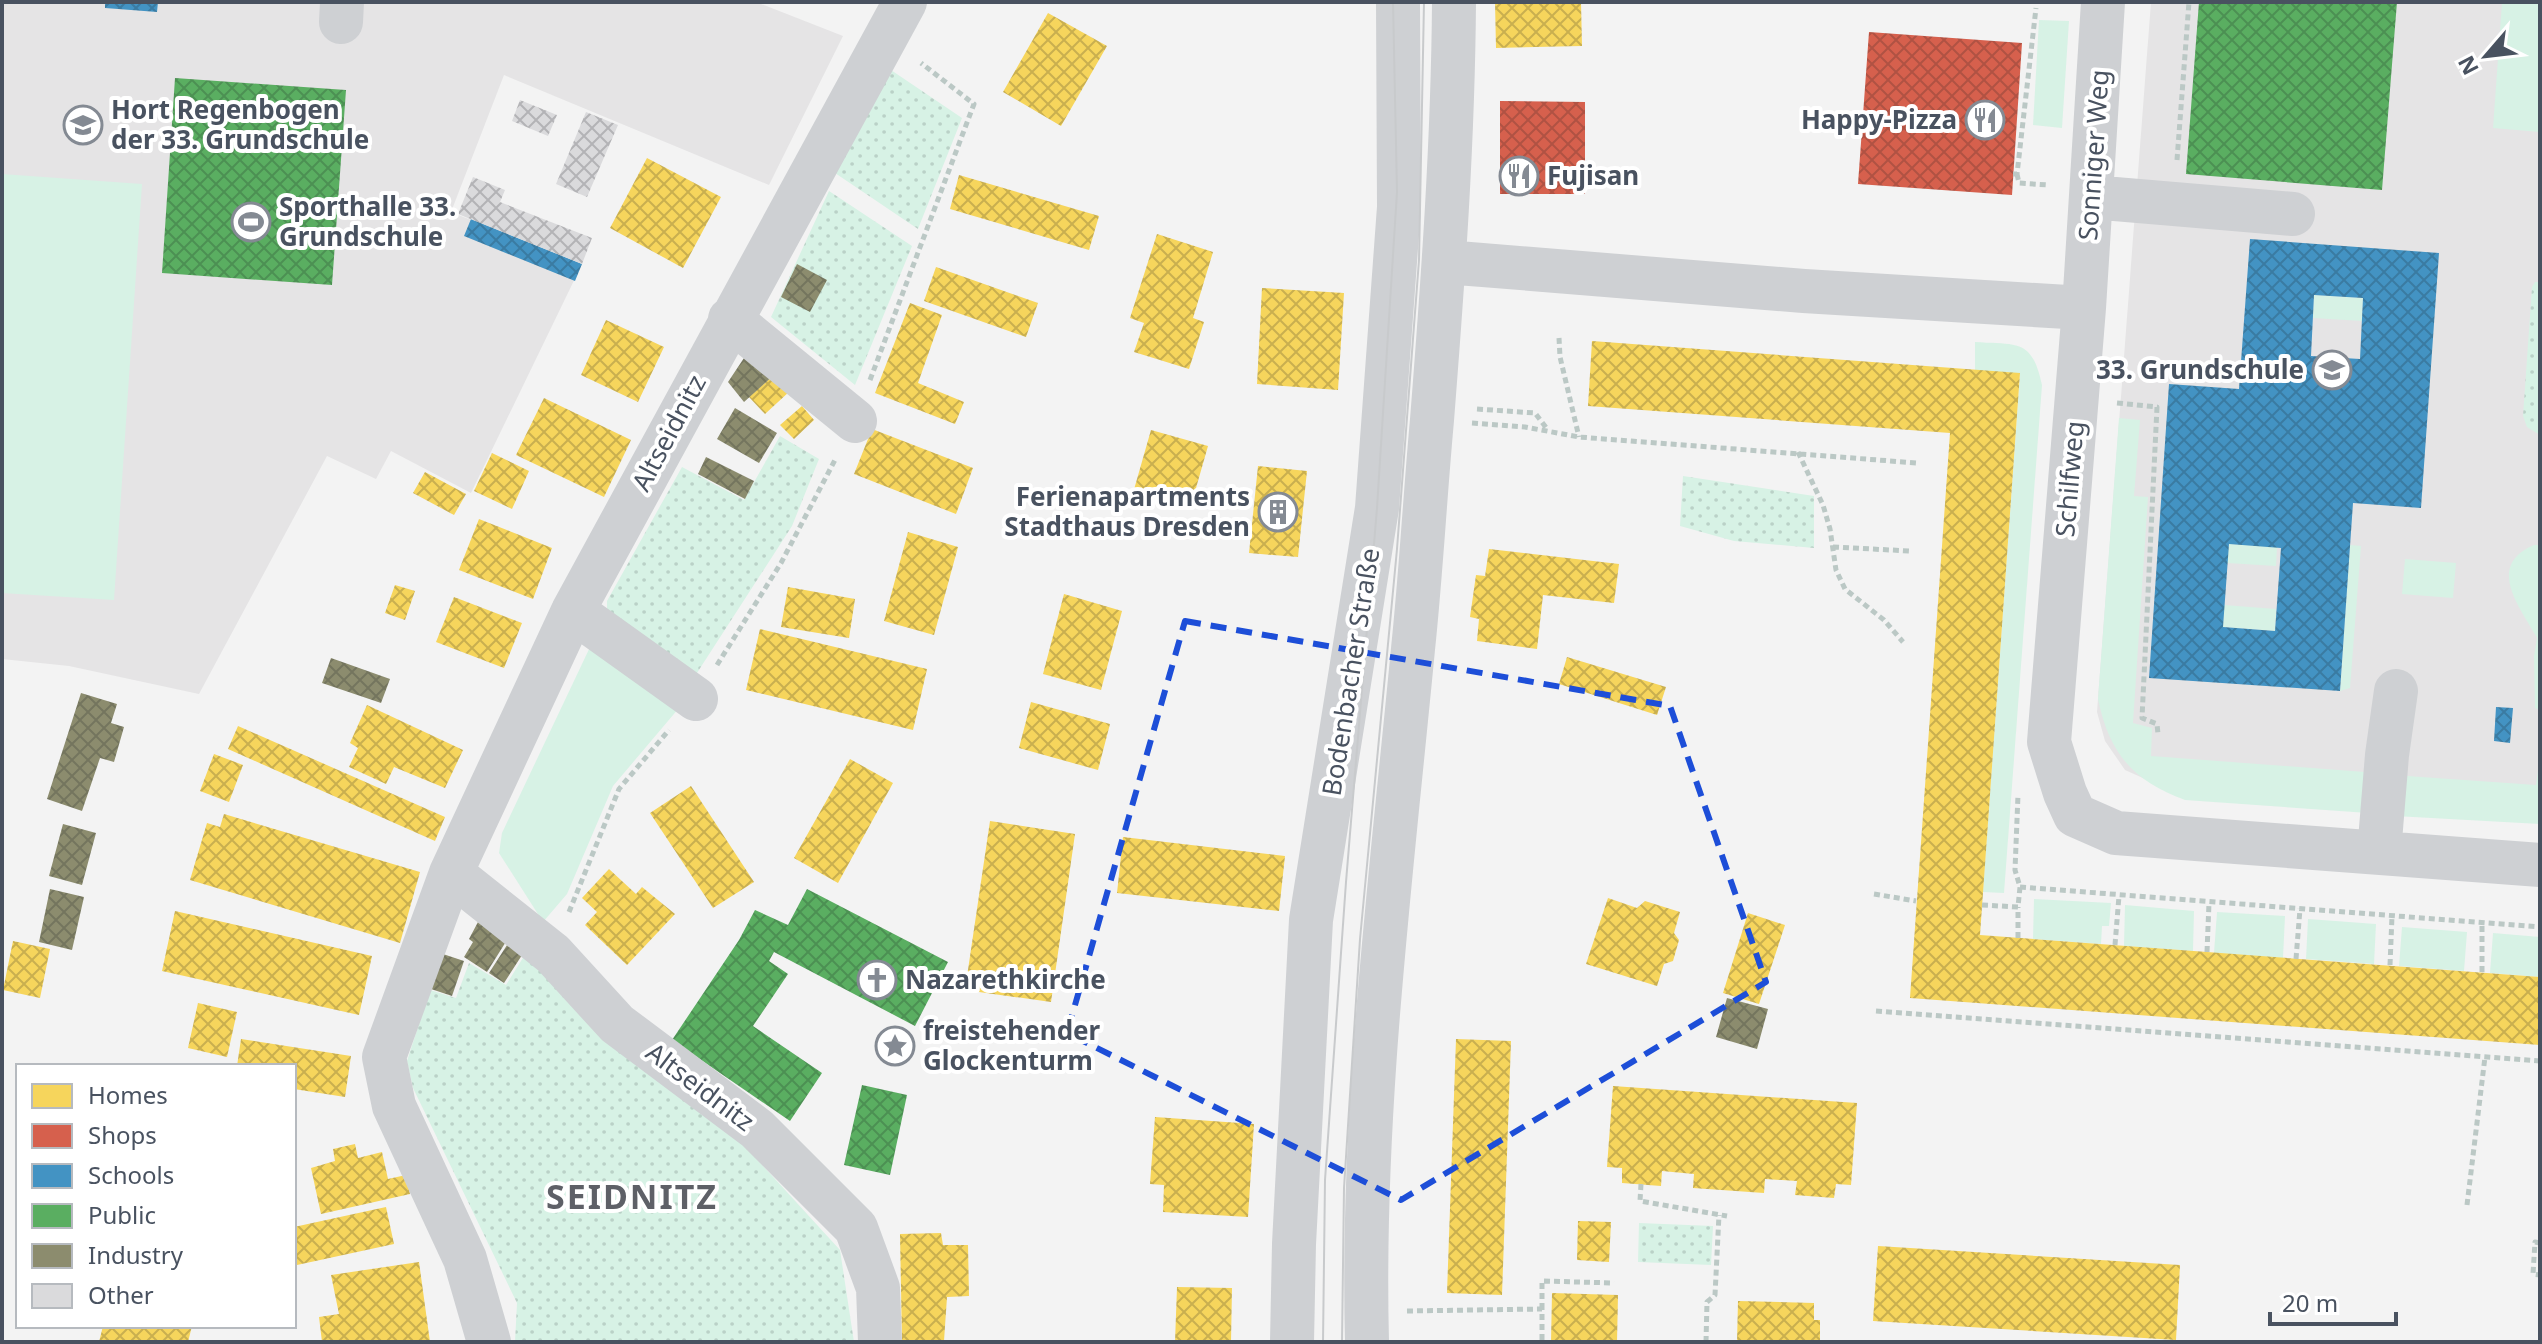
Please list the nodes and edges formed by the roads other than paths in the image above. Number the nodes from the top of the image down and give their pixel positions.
1 (1398, 2) edge
2 (1454, 2) edge
3 (2103, 2) edge
4 (896, 19) edge
5 (2091, 197) junction
6 (2293, 214) dead end
7 (1445, 262) junction
8 (2084, 308) junction
9 (730, 319) junction
10 (855, 421) road end
11 (573, 611) junction
12 (2396, 691) dead end
13 (696, 699) road end
14 (2379, 853) junction
15 (2540, 865) edge
16 (451, 873) junction
17 (1367, 1327) edge
18 (489, 1342) edge
19 (880, 1342) edge
20 (1292, 1342) edge

1 - 20 street, Bodenbacher Straße
2 - 7 street, Bodenbacher Straße
3 - 5 street, Sonniger Weg
4 - 9 street, Altseidnitz
5 - 6 street
5 - 8 street, Sonniger Weg
7 - 8 street
7 - 17 street, Bodenbacher Straße
8 - 14 street, Schilfweg
9 - 10 street
9 - 11 street, Altseidnitz
11 - 13 street
11 - 16 street, Altseidnitz
12 - 14 street
14 - 15 street, Schilfweg
16 - 18 street, Altseidnitz
16 - 19 street, Altseidnitz

